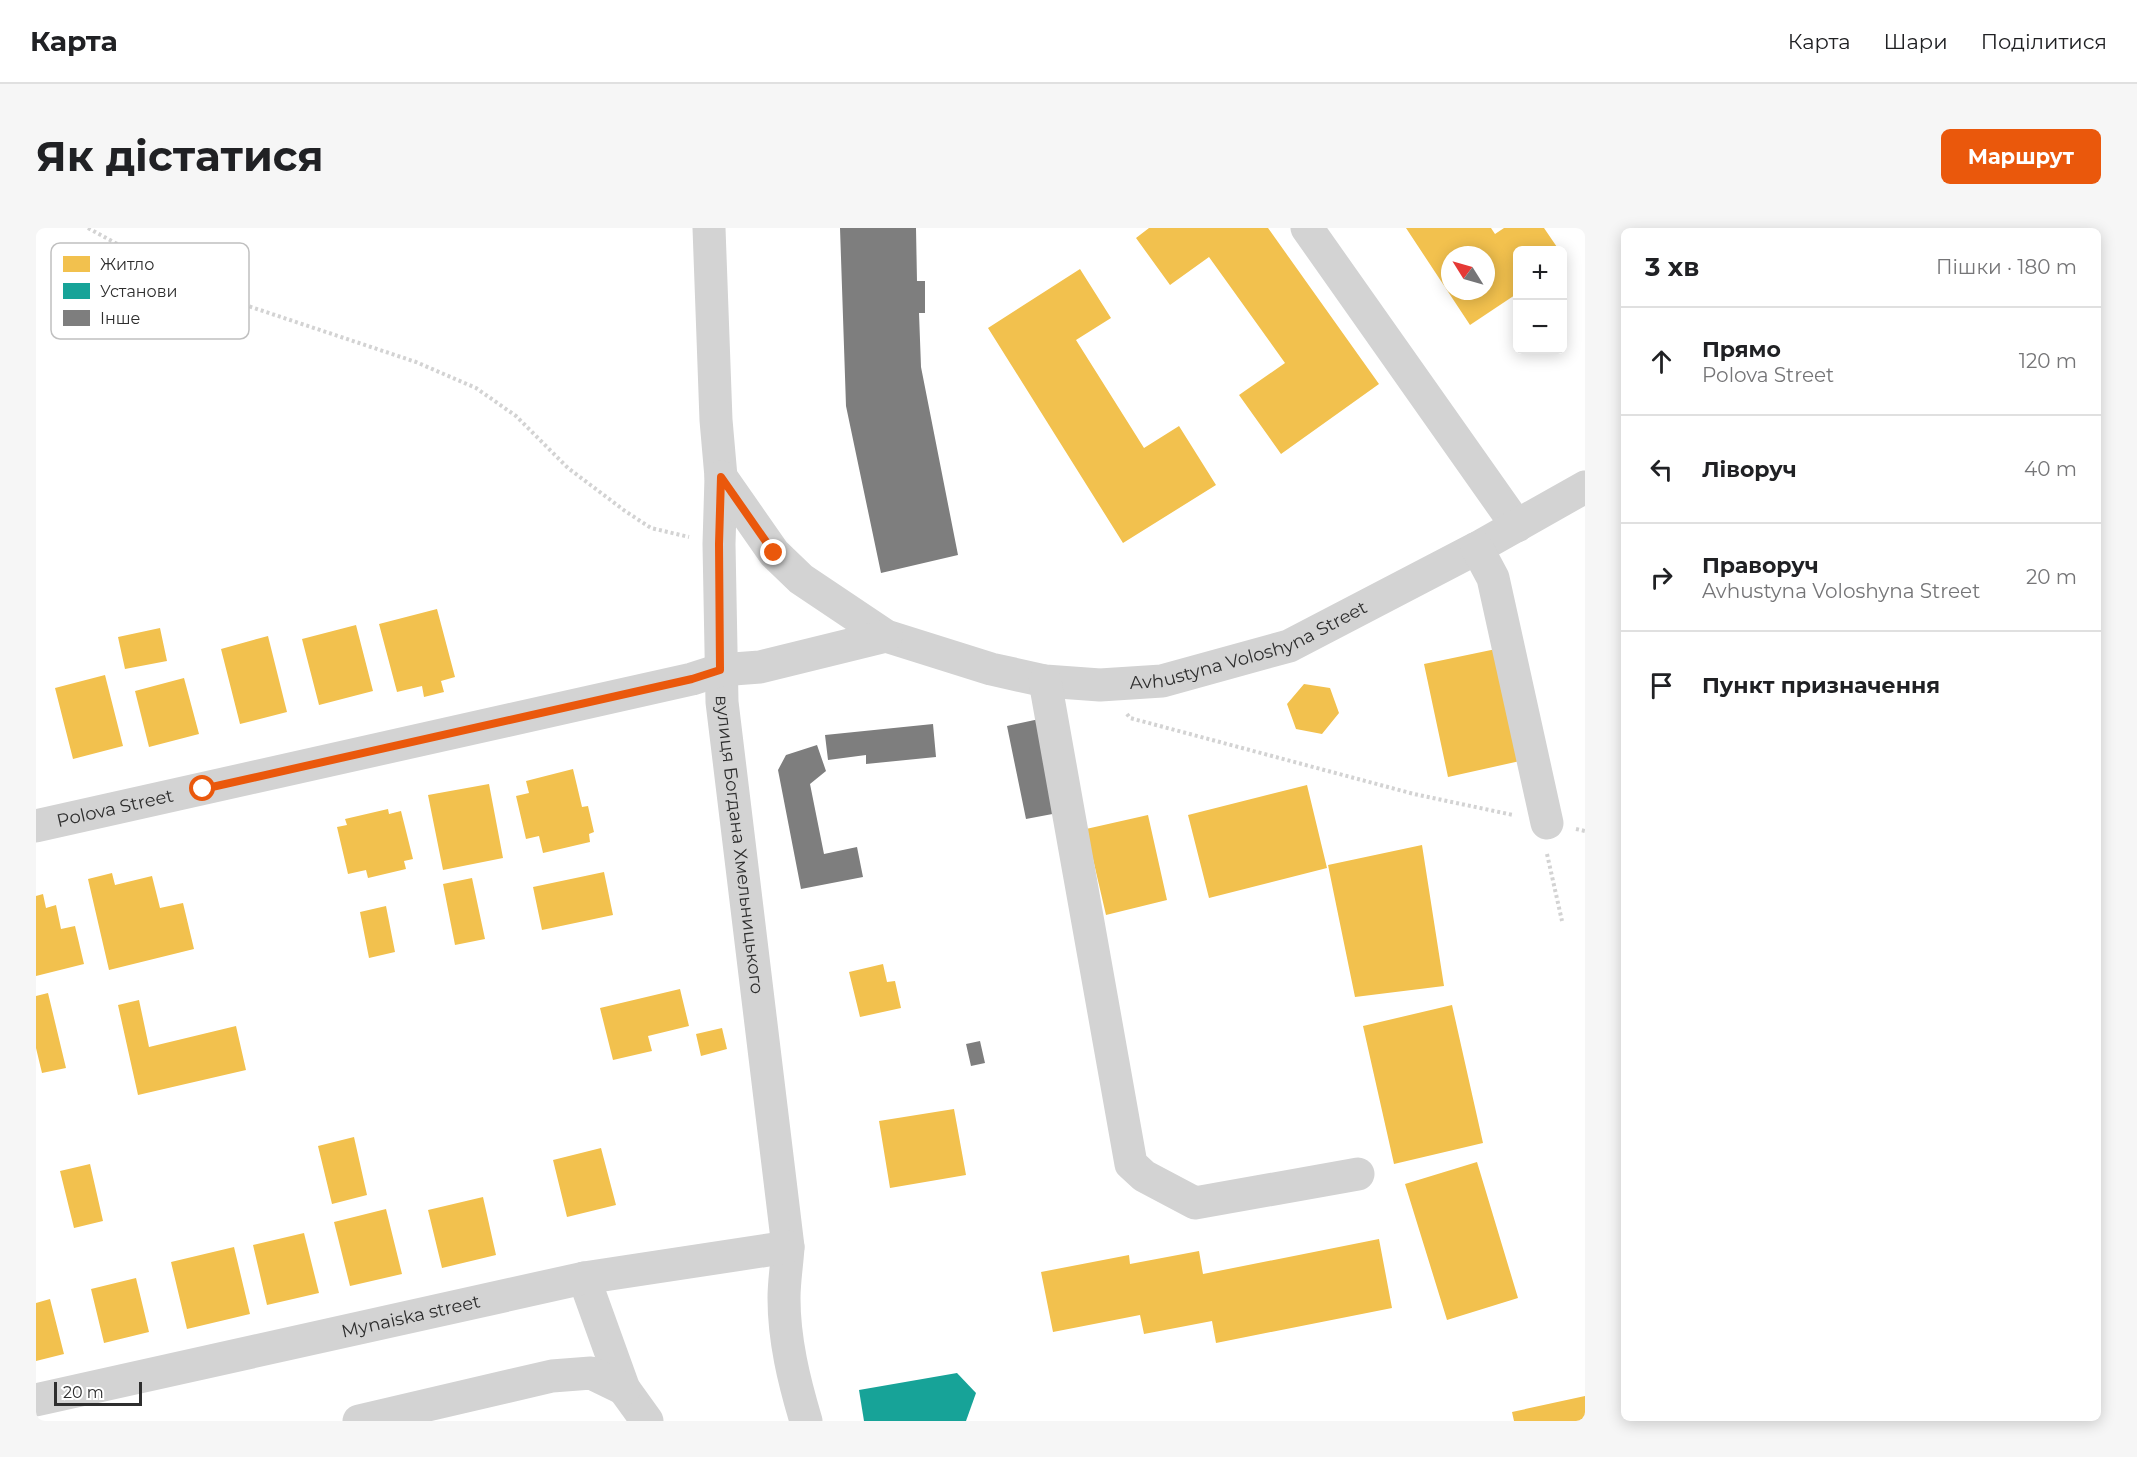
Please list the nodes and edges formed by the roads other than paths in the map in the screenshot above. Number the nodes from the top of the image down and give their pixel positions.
1 (709, 228) edge
2 (1307, 228) edge
3 (721, 477) junction
4 (1585, 487) edge
5 (1517, 526) junction
6 (1477, 548) junction
7 (886, 636) junction
8 (720, 670) junction
9 (1045, 681) junction
10 (1543, 822) road end
11 (36, 826) edge
12 (1358, 1174) dead end
13 (788, 1247) junction
14 (584, 1278) junction
15 (624, 1389) junction
16 (36, 1400) edge
17 (359, 1421) edge
18 (647, 1421) edge
19 (806, 1421) edge

1 - 3 street, вулиця Богдана Хмельницького
2 - 5 street
3 - 7 street, Avhustyna Voloshyna Street
3 - 8 street, вулиця Богдана Хмельницького
4 - 5 street, Avhustyna Voloshyna Street
5 - 6 street, Avhustyna Voloshyna Street
6 - 9 street, Avhustyna Voloshyna Street
6 - 10 street
7 - 8 street
7 - 9 street, Avhustyna Voloshyna Street
8 - 11 street, Polova Street
8 - 13 street, вулиця Богдана Хмельницького
9 - 12 street
13 - 14 street, Mynaiska street
13 - 19 street, вулиця Богдана Хмельницького
14 - 15 street
14 - 16 street, Mynaiska street
15 - 17 street
15 - 18 street

